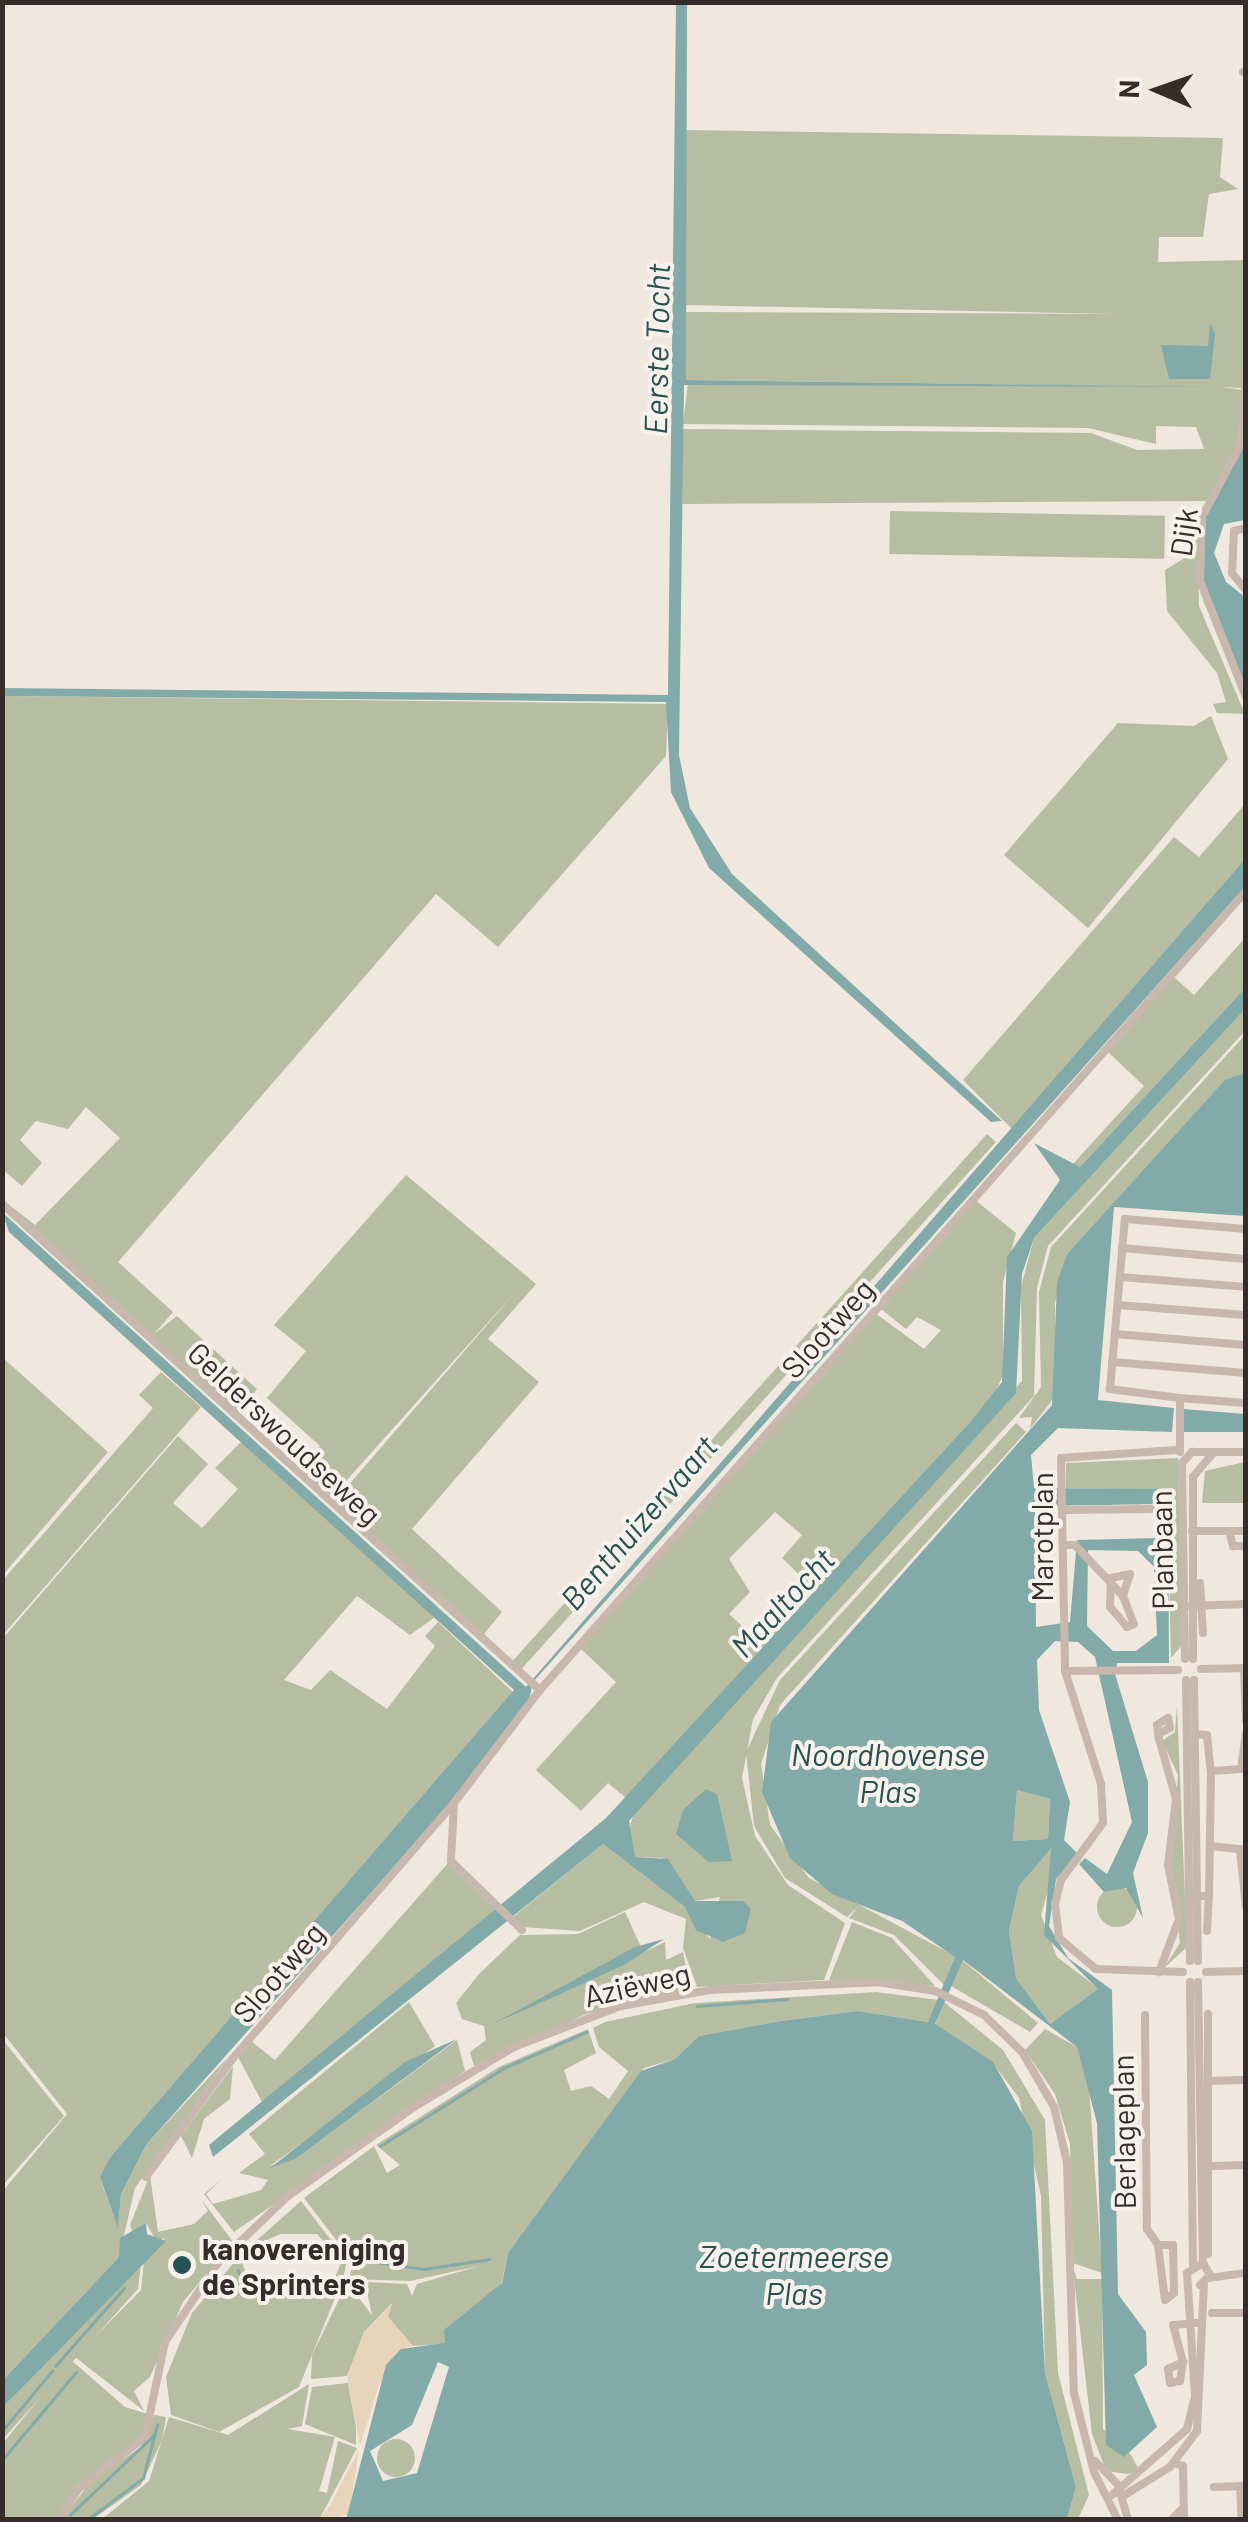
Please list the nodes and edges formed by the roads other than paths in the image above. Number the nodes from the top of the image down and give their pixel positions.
1 (1246, 372) edge
2 (1246, 528) edge
3 (1246, 590) edge
4 (1246, 697) edge
5 (1246, 890) edge
6 (2, 1204) edge
7 (1246, 1229) edge
8 (1122, 1248) junction
9 (1246, 1259) edge
10 (1120, 1277) junction
11 (1246, 1287) edge
12 (1118, 1305) junction
13 (1246, 1315) edge
14 (1115, 1334) junction
15 (1246, 1345) edge
16 (1112, 1362) junction
17 (1246, 1373) edge
18 (1180, 1398) junction
19 (1246, 1403) edge
20 (1176, 1450) junction
21 (1218, 1452) junction
22 (1246, 1452) edge
23 (1186, 1456) junction
24 (1196, 1463) junction
25 (1062, 1509) junction
26 (1153, 1509) dead end
27 (1246, 1530) edge
28 (1188, 1531) junction
29 (1229, 1531) junction
30 (1066, 1546) junction
31 (1246, 1546) edge
32 (1110, 1578) junction
33 (1200, 1583) dead end
34 (1123, 1596) junction
35 (1246, 1604) edge
36 (1193, 1605) junction
37 (1203, 1633) dead end
38 (1189, 1659) junction
39 (1245, 1668) edge
40 (1201, 1669) junction
41 (1178, 1670) junction
42 (1065, 1671) junction
43 (1190, 1680) junction
44 (538, 1689) junction
45 (1246, 1721) edge
46 (1246, 1733) edge
47 (1158, 1734) dead end
48 (1196, 1734) junction
49 (1210, 1771) junction
50 (454, 1804) junction
51 (1210, 1846) junction
52 (1243, 1850) edge
53 (1209, 1895) junction
54 (1198, 1897) junction
55 (1246, 1907) edge
56 (522, 1930) dead end
57 (1207, 1931) dead end
58 (1194, 1961) junction
59 (1246, 1971) edge
60 (1159, 1972) junction
61 (1183, 1972) junction
62 (1206, 1972) junction
63 (1194, 1982) junction
64 (1208, 2014) dead end
65 (1145, 2015) dead end
66 (1200, 2048) junction
67 (1212, 2048) junction
68 (1246, 2080) edge
69 (1212, 2081) junction
70 (1246, 2165) edge
71 (1214, 2166) junction
72 (146, 2177) dead end
73 (1208, 2188) junction
74 (1158, 2245) junction
75 (1208, 2254) dead end
76 (1204, 2272) junction
77 (1243, 2273) edge
78 (1194, 2284) junction
79 (1212, 2313) dead end
80 (1246, 2313) edge
81 (1194, 2323) junction
82 (1205, 2324) junction
83 (1183, 2362) dead end
84 (1089, 2453) junction
85 (1168, 2455) junction
86 (1174, 2463) junction
87 (1118, 2486) junction
88 (1242, 2486) edge
89 (1214, 2487) dead end
90 (1112, 2495) junction
91 (1123, 2496) junction
92 (1184, 2508) junction
93 (59, 2520) edge
94 (1118, 2520) edge
95 (1128, 2520) edge
96 (1171, 2520) edge
97 (1184, 2520) edge
98 (1242, 2520) edge

1 - 4 street, Dijk
2 - 3 street
5 - 44 street, Slootweg
6 - 44 street, Gelderswoudseweg
7 - 8 street
8 - 9 street
8 - 10 street
10 - 11 street
10 - 12 street
12 - 13 street
12 - 14 street
14 - 15 street
14 - 16 street
16 - 17 street
16 - 18 street
18 - 19 street
18 - 20 street
20 - 23 street
20 - 25 street, Marotplan
21 - 22 street
21 - 23 street, Planbaan
21 - 24 street, Planbaan
23 - 24 street
23 - 28 street, Planbaan
24 - 28 street, Planbaan
25 - 26 street
25 - 30 street, Marotplan
27 - 29 street
28 - 29 street
28 - 36 street, Planbaan
29 - 31 street
30 - 32 street
30 - 42 street, Marotplan
32 - 34 street
32 - 34 street
32 - 34 street
33 - 36 street
35 - 36 street
36 - 37 street
36 - 38 street, Planbaan
38 - 40 street
38 - 41 street
39 - 40 street
39 - 45 street
40 - 43 street
41 - 42 street
41 - 43 street
42 - 60 street, Marotplan
43 - 48 street
43 - 58 street
44 - 50 street, Slootweg
46 - 49 street
47 - 60 street
48 - 49 street
48 - 54 street
49 - 51 street
50 - 56 street
50 - 72 street, Slootweg
51 - 52 street
51 - 53 street
52 - 55 street
53 - 54 street
53 - 57 street
54 - 58 street
58 - 61 street
58 - 62 street
59 - 62 street
60 - 61 street
61 - 63 street
62 - 63 street
63 - 66 street
63 - 76 street
64 - 67 street
65 - 74 street, Berlageplan
66 - 67 street
66 - 73 street
67 - 69 street
68 - 69 street
69 - 71 street
70 - 71 street
71 - 73 street
73 - 75 street
73 - 76 street
74 - 74 street, Berlageplan
76 - 77 street
76 - 78 street
76 - 78 street
76 - 82 street
78 - 81 street
79 - 80 street
81 - 82 street
81 - 83 street
81 - 85 street
82 - 86 street
84 - 87 street, Aziëweg
84 - 90 street, Aziëweg
84 - 93 street, Aziëweg
85 - 86 street
85 - 87 street
86 - 91 street
86 - 92 street
87 - 90 street
87 - 91 street, Aziëweg
88 - 89 street
88 - 98 street
90 - 91 street
90 - 94 street, Aziëweg
91 - 95 street, Aziëweg
92 - 96 street
92 - 97 street

